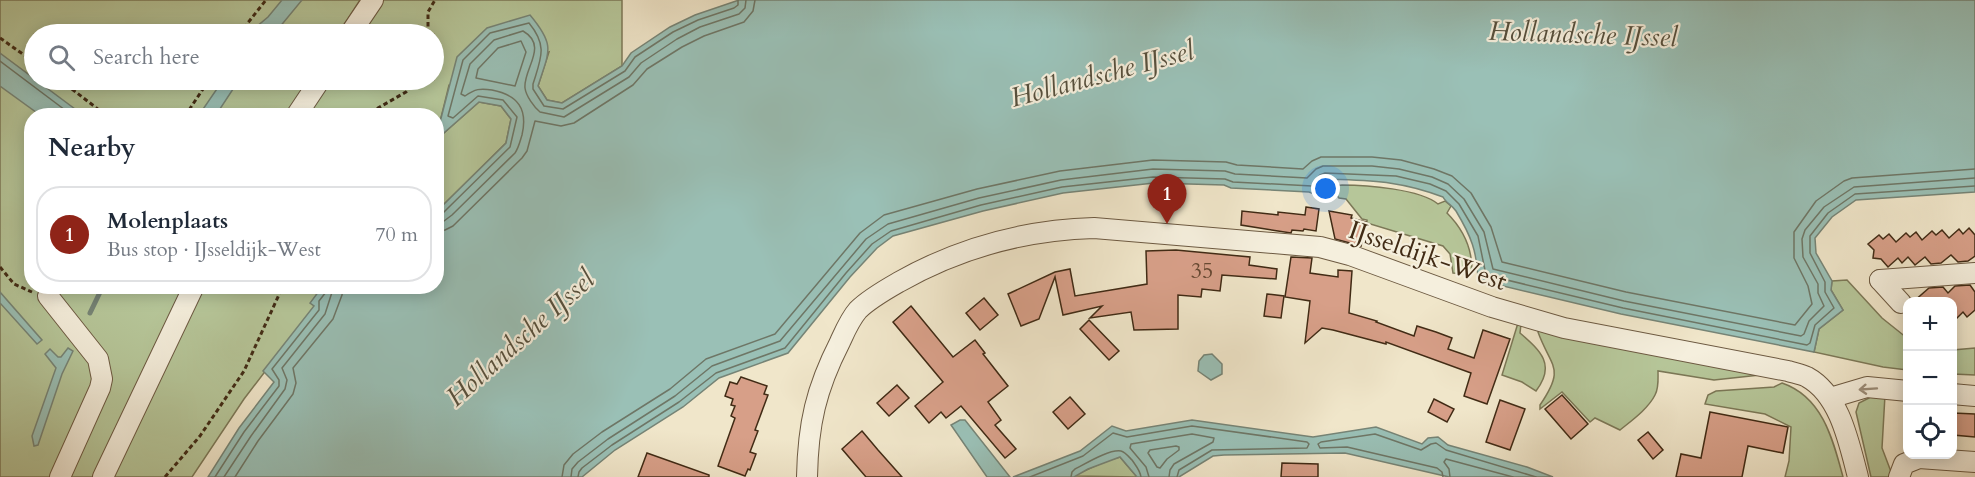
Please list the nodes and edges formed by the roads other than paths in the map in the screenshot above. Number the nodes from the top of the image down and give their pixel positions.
1 (373, 0) edge
2 (357, 24) edge
3 (313, 90) edge
4 (301, 108) edge
5 (1975, 273) edge
6 (190, 294) edge
7 (53, 301) road end
8 (1901, 303) dead end
9 (1903, 390) edge
10 (1957, 394) edge
11 (1975, 396) edge
12 (1830, 398) junction
13 (1975, 462) edge
14 (60, 477) edge
15 (103, 477) edge
16 (807, 477) edge
17 (1858, 477) edge
18 (1899, 477) edge

1 - 2 street
3 - 4 street
5 - 8 street
6 - 15 street
7 - 14 street
9 -> 12 street
10 - 11 street
12 - 16 street, IJsseldijk-West
12 - 17 street
13 - 18 street

